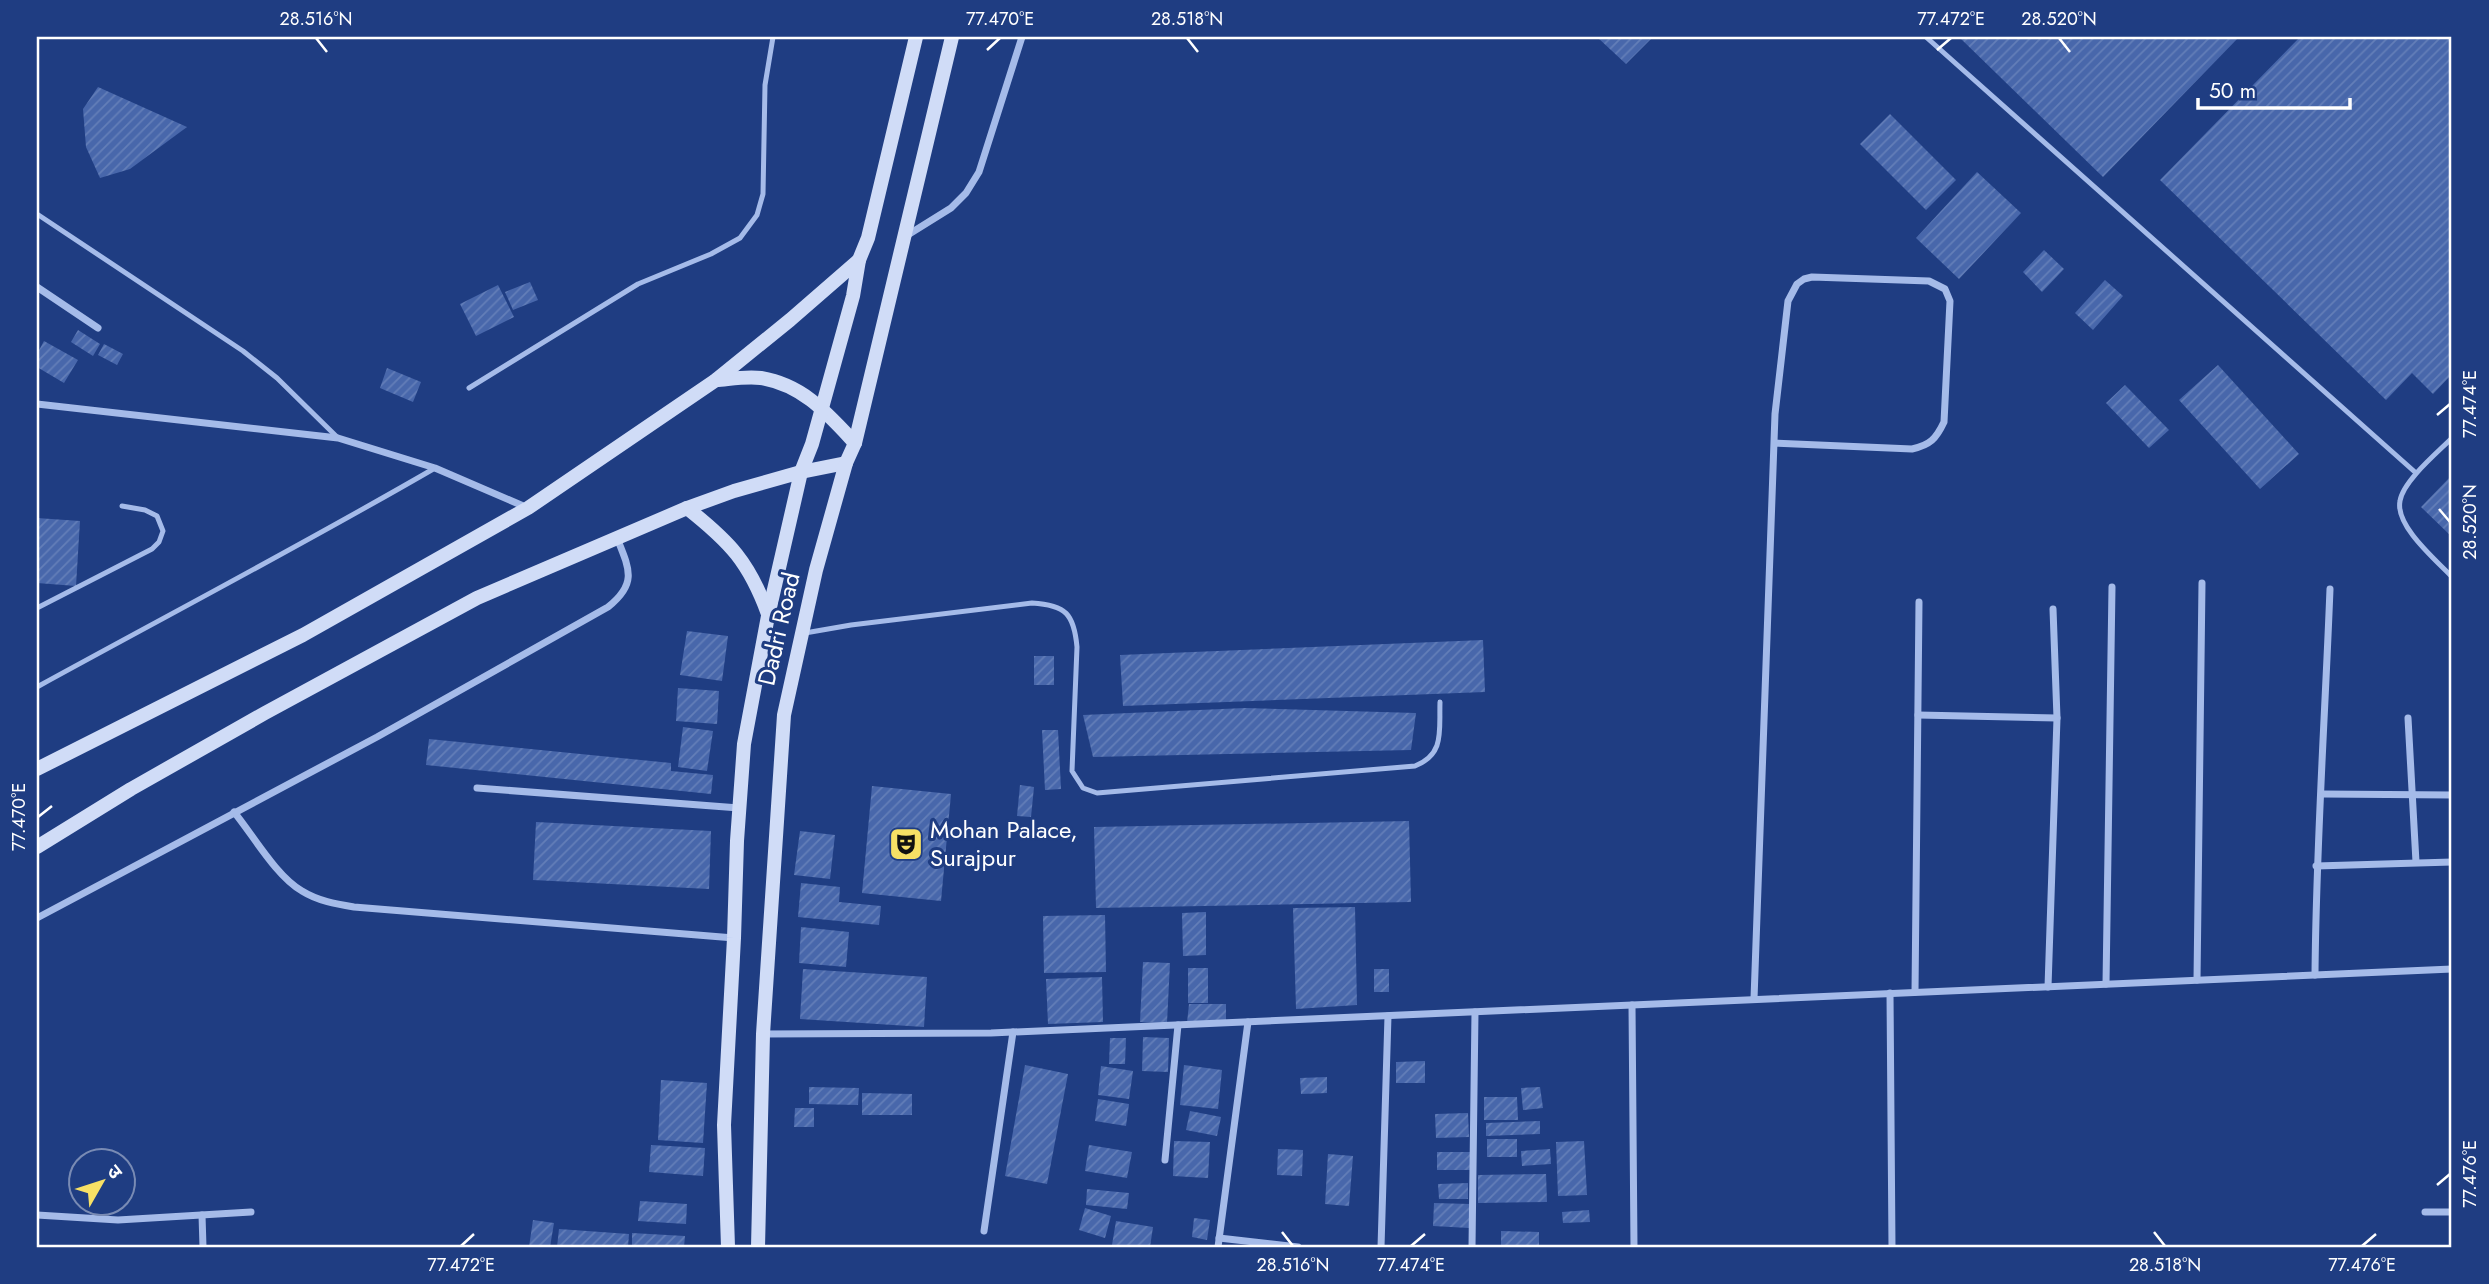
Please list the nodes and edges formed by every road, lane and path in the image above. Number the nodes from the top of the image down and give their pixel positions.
1 (773, 37) edge
2 (916, 37) edge
3 (952, 37) edge
4 (1022, 37) edge
5 (1926, 37) edge
6 (37, 214) edge
7 (904, 237) junction
8 (859, 260) junction
9 (37, 286) edge
10 (98, 328) dead end
11 (716, 380) junction
12 (469, 388) dead end
13 (37, 404) edge
14 (822, 408) junction
15 (338, 438) junction
16 (2452, 438) edge
17 (855, 443) junction
18 (1775, 443) junction
19 (846, 463) junction
20 (435, 468) junction
21 (801, 472) junction
22 (2416, 473) junction
23 (122, 506) dead end
24 (528, 508) junction
25 (687, 508) junction
26 (617, 538) junction
27 (2452, 577) edge
28 (2202, 583) dead end
29 (2112, 587) dead end
30 (2330, 589) dead end
31 (1919, 602) dead end
32 (37, 608) edge
33 (2053, 609) dead end
34 (768, 616) junction
35 (801, 634) junction
36 (37, 687) edge
37 (1440, 702) dead end
38 (1918, 715) junction
39 (2057, 718) junction
40 (2408, 719) dead end
41 (37, 769) edge
42 (477, 788) dead end
43 (2322, 794) junction
44 (2452, 795) edge
45 (2413, 796) junction
46 (739, 808) junction
47 (234, 812) junction
48 (37, 848) edge
49 (2416, 862) junction
50 (2452, 862) edge
51 (2316, 866) junction
52 (37, 918) edge
53 (734, 938) junction
54 (2452, 969) edge
55 (2315, 975) junction
56 (2197, 980) junction
57 (2106, 984) junction
58 (2048, 987) junction
59 (1915, 992) junction
60 (1890, 993) junction
61 (1754, 999) junction
62 (1632, 1005) junction
63 (1475, 1012) junction
64 (1388, 1016) junction
65 (1248, 1022) junction
66 (1178, 1025) junction
67 (1013, 1032) junction
68 (763, 1034) junction
69 (1165, 1160) dead end
70 (251, 1212) dead end
71 (2425, 1212) dead end
72 (2452, 1212) edge
73 (37, 1215) edge
74 (202, 1215) junction
75 (984, 1231) dead end
76 (1219, 1243) edge
77 (203, 1247) edge
78 (728, 1247) edge
79 (758, 1247) edge
80 (1298, 1247) edge
81 (1381, 1247) edge
82 (1472, 1247) edge
83 (1634, 1247) edge
84 (1892, 1247) edge

1 - 12 lane
2 - 8 main road
3 - 7 main road, Dadri Road
4 - 7 street
5 - 22 lane
6 - 15 lane
7 - 17 main road, Dadri Road
8 - 11 main road
8 - 14 main road, Dadri Road
9 - 10 street
11 - 14 main road
11 - 24 main road
13 - 15 street
14 - 17 main road
14 - 21 main road, Dadri Road
15 - 20 street
16 - 22 lane
17 - 19 main road, Dadri Road
18 - 18 street
18 - 61 street
19 - 21 main road
19 - 35 main road, Dadri Road
20 - 24 street
20 - 36 lane
21 - 25 main road
21 - 34 main road, Dadri Road
22 - 27 lane
23 - 32 lane
24 - 41 main road
25 - 26 main road
25 - 34 main road
26 - 47 street
26 - 48 main road
28 - 56 street
29 - 57 street
30 - 43 street
31 - 38 street
33 - 39 street
34 - 46 main road, Dadri Road
35 - 37 lane
35 - 68 main road, Dadri Road
38 - 39 street
38 - 59 street
39 - 58 street
40 - 45 street
42 - 46 street
43 - 45 street
43 - 51 street
44 - 45 street
45 - 49 street
46 - 53 main road, Dadri Road
47 - 52 street
47 - 53 street
49 - 50 street
49 - 51 street
51 - 55 street
53 - 78 main road, Dadri Road
54 - 55 street
55 - 56 street
56 - 57 street
57 - 58 street
58 - 59 street
59 - 60 street
60 - 61 street
60 - 84 street
61 - 62 street
62 - 63 street
62 - 83 street
63 - 64 street
63 - 82 street
64 - 65 street
64 - 81 street
65 - 66 street
65 - 76 street
66 - 67 street
66 - 69 street
67 - 68 street
67 - 75 street
68 - 79 main road, Dadri Road
70 - 74 street
71 - 72 street
73 - 74 street
74 - 77 street
76 - 80 street

